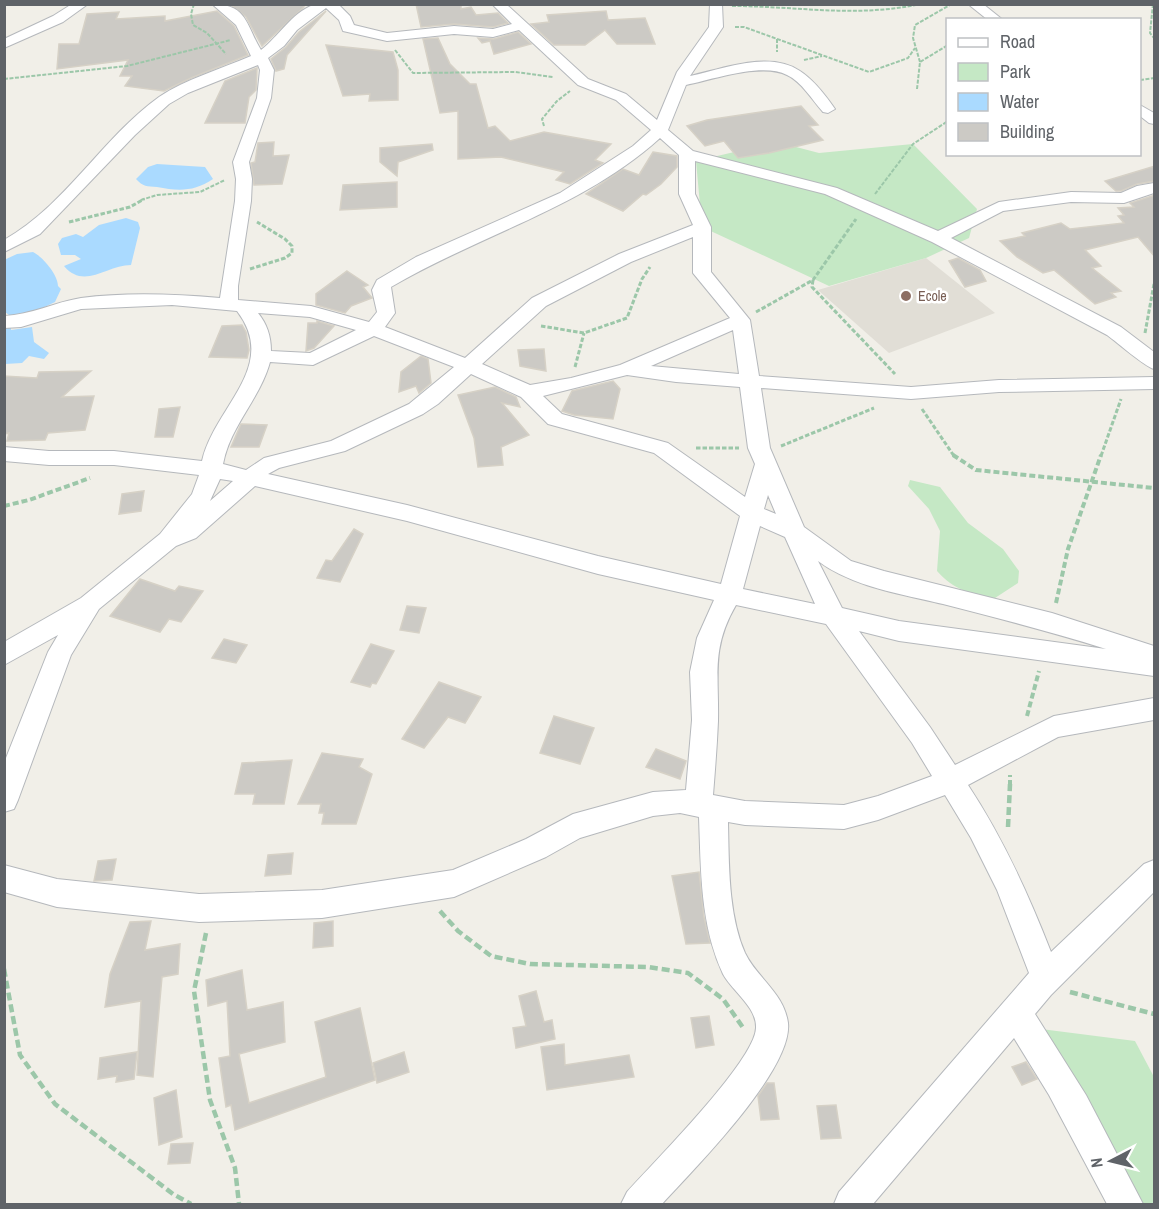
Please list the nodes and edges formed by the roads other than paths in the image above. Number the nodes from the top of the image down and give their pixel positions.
1 (82, 4) edge
2 (218, 4) edge
3 (323, 4) edge
4 (330, 4) edge
5 (498, 4) edge
6 (974, 4) edge
7 (716, 5) edge
8 (994, 18) edge
9 (520, 26) junction
10 (4, 44) edge
11 (261, 57) junction
12 (680, 82) junction
13 (828, 109) dead end
14 (1141, 110) edge
15 (1155, 120) edge
16 (660, 130) junction
17 (687, 154) junction
18 (1155, 188) edge
19 (702, 226) junction
20 (939, 238) junction
21 (4, 246) edge
22 (236, 304) junction
23 (741, 320) junction
24 (4, 322) edge
25 (373, 329) junction
26 (261, 356) junction
27 (1148, 357) edge
28 (467, 366) junction
29 (627, 369) junction
30 (748, 381) junction
31 (1155, 383) edge
32 (528, 392) junction
33 (4, 454) edge
34 (765, 465) junction
35 (210, 469) junction
36 (252, 478) junction
37 (752, 513) junction
38 (795, 532) junction
39 (168, 540) junction
40 (730, 594) junction
41 (90, 603) junction
42 (834, 616) junction
43 (4, 655) edge
44 (1155, 655) edge
45 (1155, 666) edge
46 (1155, 709) edge
47 (951, 781) junction
48 (4, 800) edge
49 (706, 805) junction
50 (1155, 873) edge
51 (4, 878) edge
52 (1044, 981) junction
53 (1016, 1014) junction
54 (639, 1204) edge
55 (851, 1204) edge
56 (1126, 1204) edge

1 - 10 street
2 - 11 street
3 - 11 street
4 - 9 street
5 - 9 street
6 - 8 street
7 - 12 street
9 - 16 street
11 - 21 street
11 - 22 street
12 - 13 street
12 - 16 street
14 - 15 street
16 - 17 street
16 - 25 street
17 - 19 street
17 - 20 street
18 - 20 street
19 - 23 street
19 - 28 street
20 - 27 street
22 - 24 street
22 - 25 street
22 - 26 street
23 - 29 street
23 - 30 street
25 - 26 street
25 - 28 street
26 - 35 street
28 - 32 street
28 - 36 street
29 - 30 street
29 - 32 street
30 - 31 street
30 - 34 street
32 - 37 street
33 - 35 street
34 - 37 street
34 - 38 street
35 - 36 street
35 - 39 street
36 - 39 street
36 - 40 street
37 - 38 street
37 - 40 street
38 - 42 street
38 - 44 street
39 - 41 street
40 - 42 street
40 - 49 street
41 - 43 street
41 - 48 street
42 - 45 street
42 - 47 street
46 - 47 street
47 - 49 street
47 - 52 street
49 - 51 street
49 - 54 street
50 - 52 street
52 - 53 street
53 - 55 street
53 - 56 street

